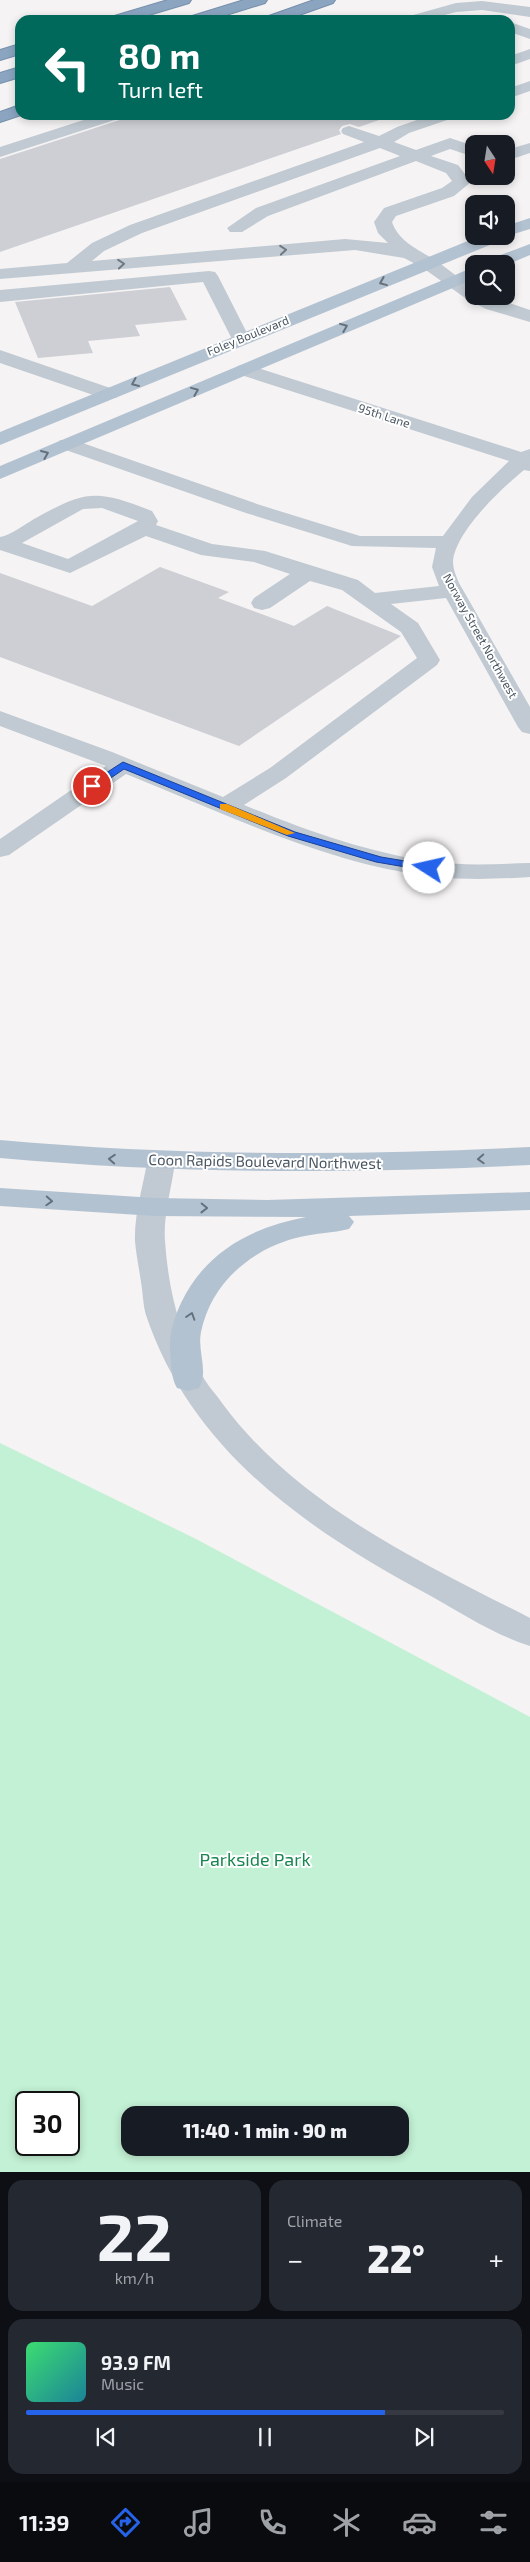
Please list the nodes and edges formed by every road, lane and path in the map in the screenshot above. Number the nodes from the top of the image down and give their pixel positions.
1 (184, 0) edge
2 (260, 0) edge
3 (328, 0) edge
4 (530, 12) edge
5 (133, 15) edge
6 (210, 15) edge
7 (286, 15) edge
8 (427, 15) edge
9 (15, 50) edge
10 (0, 55) edge
11 (15, 74) edge
12 (0, 78) edge
13 (530, 86) edge
14 (515, 91) edge
15 (15, 112) edge
16 (0, 117) edge
17 (99, 120) edge
18 (432, 120) edge
19 (349, 131) dead end
20 (381, 142) junction
21 (530, 148) edge
22 (465, 149) edge
23 (0, 152) edge
24 (515, 153) edge
25 (416, 156) junction
26 (530, 222) edge
27 (236, 228) dead end
28 (515, 228) edge
29 (468, 245) edge
30 (530, 249) edge
31 (515, 255) edge
32 (422, 260) junction
33 (72, 268) junction
34 (0, 274) edge
35 (465, 276) edge
36 (451, 282) junction
37 (465, 291) edge
38 (0, 296) edge
39 (503, 305) edge
40 (526, 312) edge
41 (241, 339) junction
42 (0, 356) edge
43 (245, 370) junction
44 (109, 394) junction
45 (0, 439) edge
46 (67, 444) junction
47 (528, 460) edge
48 (0, 473) edge
49 (144, 528) junction
50 (450, 542) junction
51 (2, 544) edge
52 (307, 573) junction
53 (453, 591) junction
54 (371, 600) junction
55 (262, 603) dead end
56 (0, 718) edge
57 (530, 727) edge
58 (123, 765) junction
59 (224, 807) junction
60 (0, 850) edge
61 (530, 870) edge
62 (0, 1149) edge
63 (530, 1156) edge
64 (161, 1162) junction
65 (0, 1197) edge
66 (530, 1201) edge
67 (492, 1202) junction
68 (155, 1208) junction
69 (188, 1381) junction
70 (530, 1633) edge

1 - 5 highway
2 - 6 highway
3 - 7 highway
4 - 8 street
9 - 10 highway
11 - 12 highway
13 - 14 street
15 - 16 highway
17 - 23 street
18 - 20 street
19 - 20 street
20 - 25 street
20 - 33 street
21 - 24 street
22 - 25 street
25 - 27 street
25 - 32 street
26 - 28 main road
29 - 32 main road, Foley Boulevard
30 - 31 main road
33 -> 32 street
32 - 36 street
32 -> 41 main road, Foley Boulevard
33 - 34 street
35 - 36 main road, Foley Boulevard
36 - 37 street
43 -> 36 main road, Foley Boulevard
38 - 41 street
39 - 40 street
41 -> 44 main road, Foley Boulevard
42 - 44 street
46 -> 43 main road, Foley Boulevard
43 - 47 street, 95th Lane
44 - 45 main road, Foley Boulevard
48 -> 46 main road, Foley Boulevard
46 - 50 street
47 - 50 street, Norway Street Northwest
49 - 51 street
49 - 51 street
49 - 52 street
50 - 53 street, Norway Street Northwest
52 - 54 street
52 - 55 street
53 - 54 street
53 - 57 street, Norway Street Northwest
54 - 59 street
56 - 58 street
58 - 59 street
58 - 60 street
59 - 61 street
64 -> 62 main road, Coon Rapids Boulevard Northwest
63 -> 64 main road, Coon Rapids Boulevard Northwest
64 - 68 street
65 -> 68 main road
66 - 67 main road
68 -> 67 main road
69 -> 67 main road
68 - 69 street
69 - 70 street

